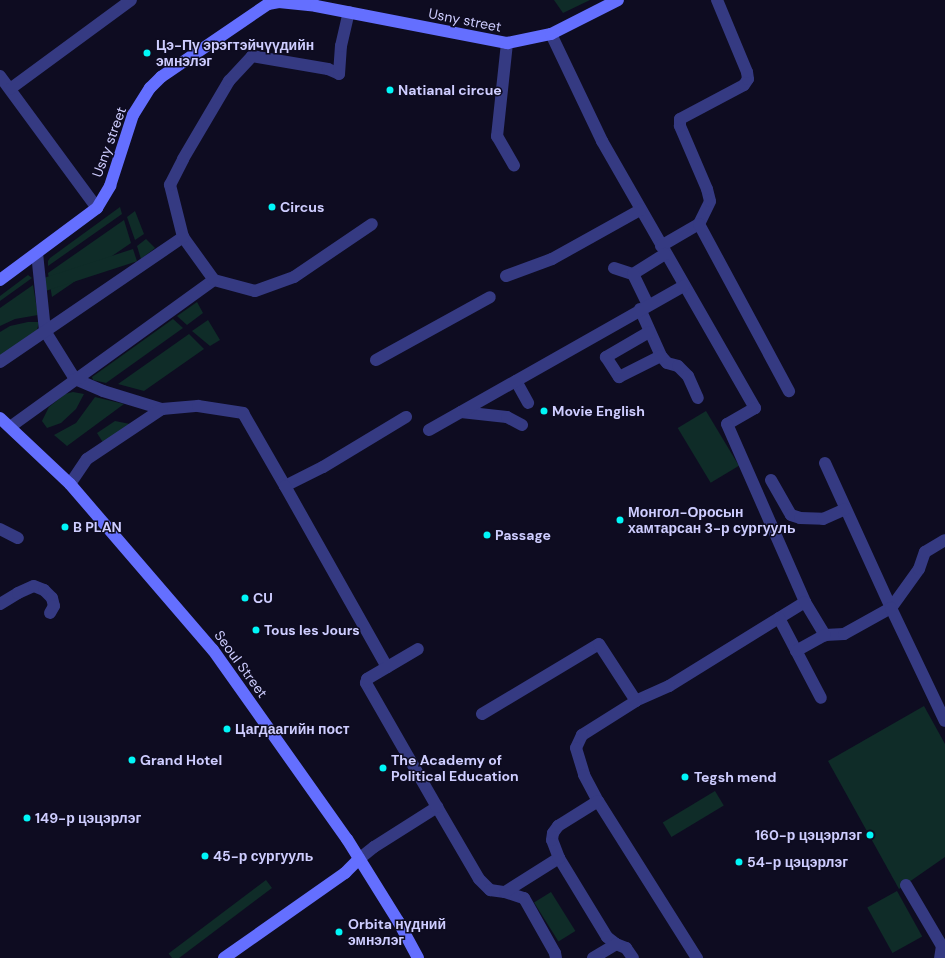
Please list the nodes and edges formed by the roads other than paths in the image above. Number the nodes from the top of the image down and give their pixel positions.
1 (131, 0) edge
2 (618, 0) edge
3 (717, 0) edge
4 (266, 2) edge
5 (321, 3) edge
6 (349, 12) junction
7 (551, 34) junction
8 (507, 43) junction
9 (0, 76) edge
10 (10, 89) junction
11 (514, 165) dead end
12 (97, 208) junction
13 (640, 210) junction
14 (372, 224) dead end
15 (699, 224) junction
16 (183, 237) junction
17 (663, 250) junction
18 (37, 253) junction
19 (614, 268) dead end
20 (633, 274) junction
21 (506, 276) dead end
22 (0, 280) edge
23 (214, 280) junction
24 (684, 286) junction
25 (490, 297) dead end
26 (644, 307) junction
27 (45, 330) junction
28 (649, 332) junction
29 (662, 356) junction
30 (376, 360) dead end
31 (0, 362) edge
32 (75, 379) junction
33 (516, 381) junction
34 (789, 391) dead end
35 (698, 398) dead end
36 (528, 403) dead end
37 (162, 409) junction
38 (461, 412) junction
39 (406, 417) dead end
40 (0, 418) edge
41 (522, 425) dead end
42 (5, 430) edge
43 (429, 430) dead end
44 (825, 463) dead end
45 (771, 480) dead end
46 (70, 484) junction
47 (285, 486) junction
48 (845, 509) junction
49 (0, 529) edge
50 (18, 538) dead end
51 (945, 540) edge
52 (805, 602) junction
53 (0, 604) edge
54 (891, 608) junction
55 (50, 613) dead end
56 (779, 618) junction
57 (825, 635) junction
58 (418, 649) dead end
59 (796, 651) junction
60 (388, 667) junction
61 (821, 698) dead end
62 (636, 701) junction
63 (482, 714) dead end
64 (945, 721) edge
65 (598, 800) junction
66 (437, 807) junction
67 (559, 858) junction
68 (359, 859) junction
69 (906, 885) dead end
70 (505, 892) junction
71 (616, 944) junction
72 (224, 958) edge
73 (418, 958) edge
74 (556, 958) edge
75 (593, 958) edge
76 (633, 958) edge
77 (697, 958) edge
78 (940, 958) edge

1 - 10 street
2 - 7 main road, Usny street
3 - 15 street
4 - 5 main road, Usny street
4 - 12 main road, Usny street
5 - 6 main road, Usny street
6 - 8 main road, Usny street
6 - 16 street
7 - 8 main road, Usny street
7 - 13 street
8 - 11 street
9 - 10 street
10 - 12 street
12 - 18 main road, Usny street
13 - 17 street
13 - 21 street
14 - 23 street
15 - 17 street
15 - 34 street
16 - 23 street
16 - 27 street
17 - 20 street
17 - 24 street
18 - 22 main road, Usny street
18 - 27 street
19 - 20 street
20 - 26 street
23 - 32 street
24 - 26 street
24 - 52 street
25 - 30 street
26 - 28 street
26 - 33 street
27 - 31 street
27 - 32 street
28 - 29 street
28 - 29 street
29 - 35 street
32 - 37 street
32 - 42 street
33 - 36 street
33 - 38 street
37 - 46 street
37 - 47 street
38 - 41 street
38 - 43 street
39 - 47 street
40 - 42 main road, Seoul Street
42 - 46 main road, Seoul Street
44 - 48 street
45 - 48 street
46 - 68 main road, Seoul Street
47 - 60 street
48 - 54 street
49 - 50 street
51 - 54 street
52 - 56 street
52 - 57 street
53 - 55 street
54 - 57 street
54 - 64 street
56 - 59 street
56 - 62 street
57 - 59 street
58 - 60 street
59 - 61 street
60 - 66 street
62 - 63 street
62 - 65 street
65 - 67 street
65 - 77 street
66 - 68 street
66 - 70 street
67 - 70 street
67 - 71 street
68 - 72 main road
68 - 73 main road, Seoul Street
69 - 78 street
70 - 74 street
71 - 75 street
71 - 76 street

